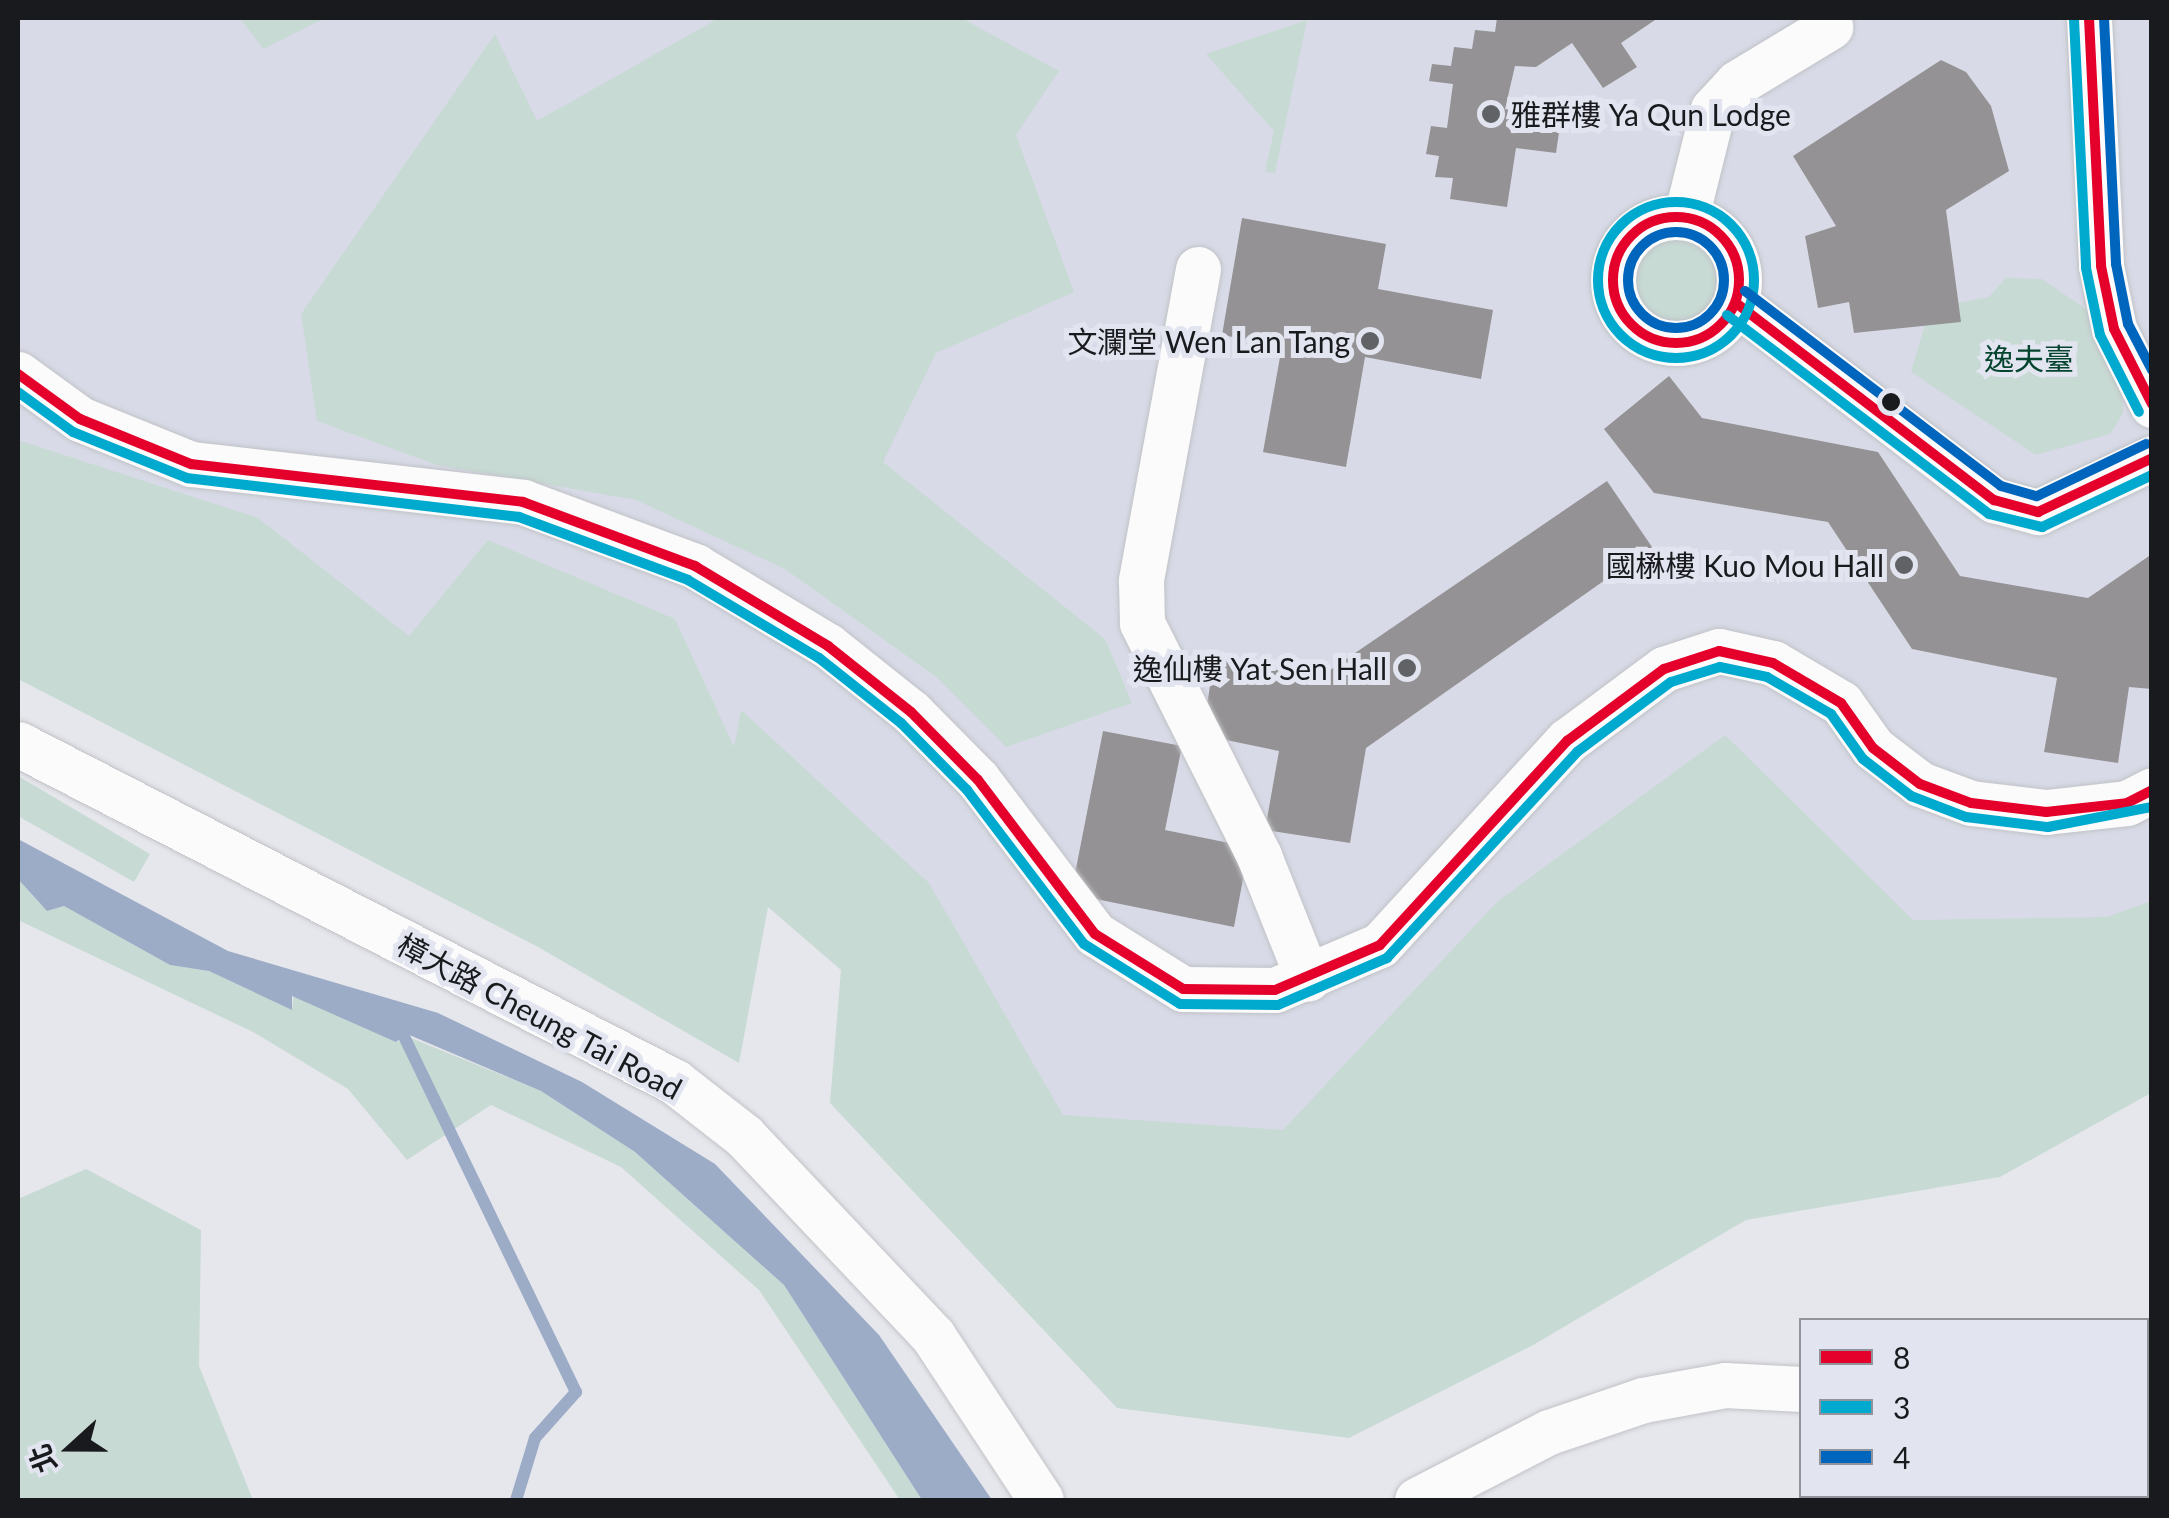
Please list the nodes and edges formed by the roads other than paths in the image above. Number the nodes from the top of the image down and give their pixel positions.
1 (2089, 18) edge
2 (1830, 28) dead end
3 (1686, 217) junction
4 (1198, 268) dead end
5 (1736, 303) junction
6 (18, 374) edge
7 (2152, 405) edge
8 (2152, 458) edge
9 (18, 744) edge
10 (2152, 790) edge
11 (1308, 979) junction
12 (1799, 1390) edge
13 (1042, 1500) edge
14 (1417, 1500) edge

1 - 7 street
2 - 3 street
3 - 5 street
3 - 5 street
4 - 11 street
5 - 8 street
6 - 11 street
9 - 13 street, 樟大路 Cheung Tai Road
10 - 11 street
12 - 14 street

